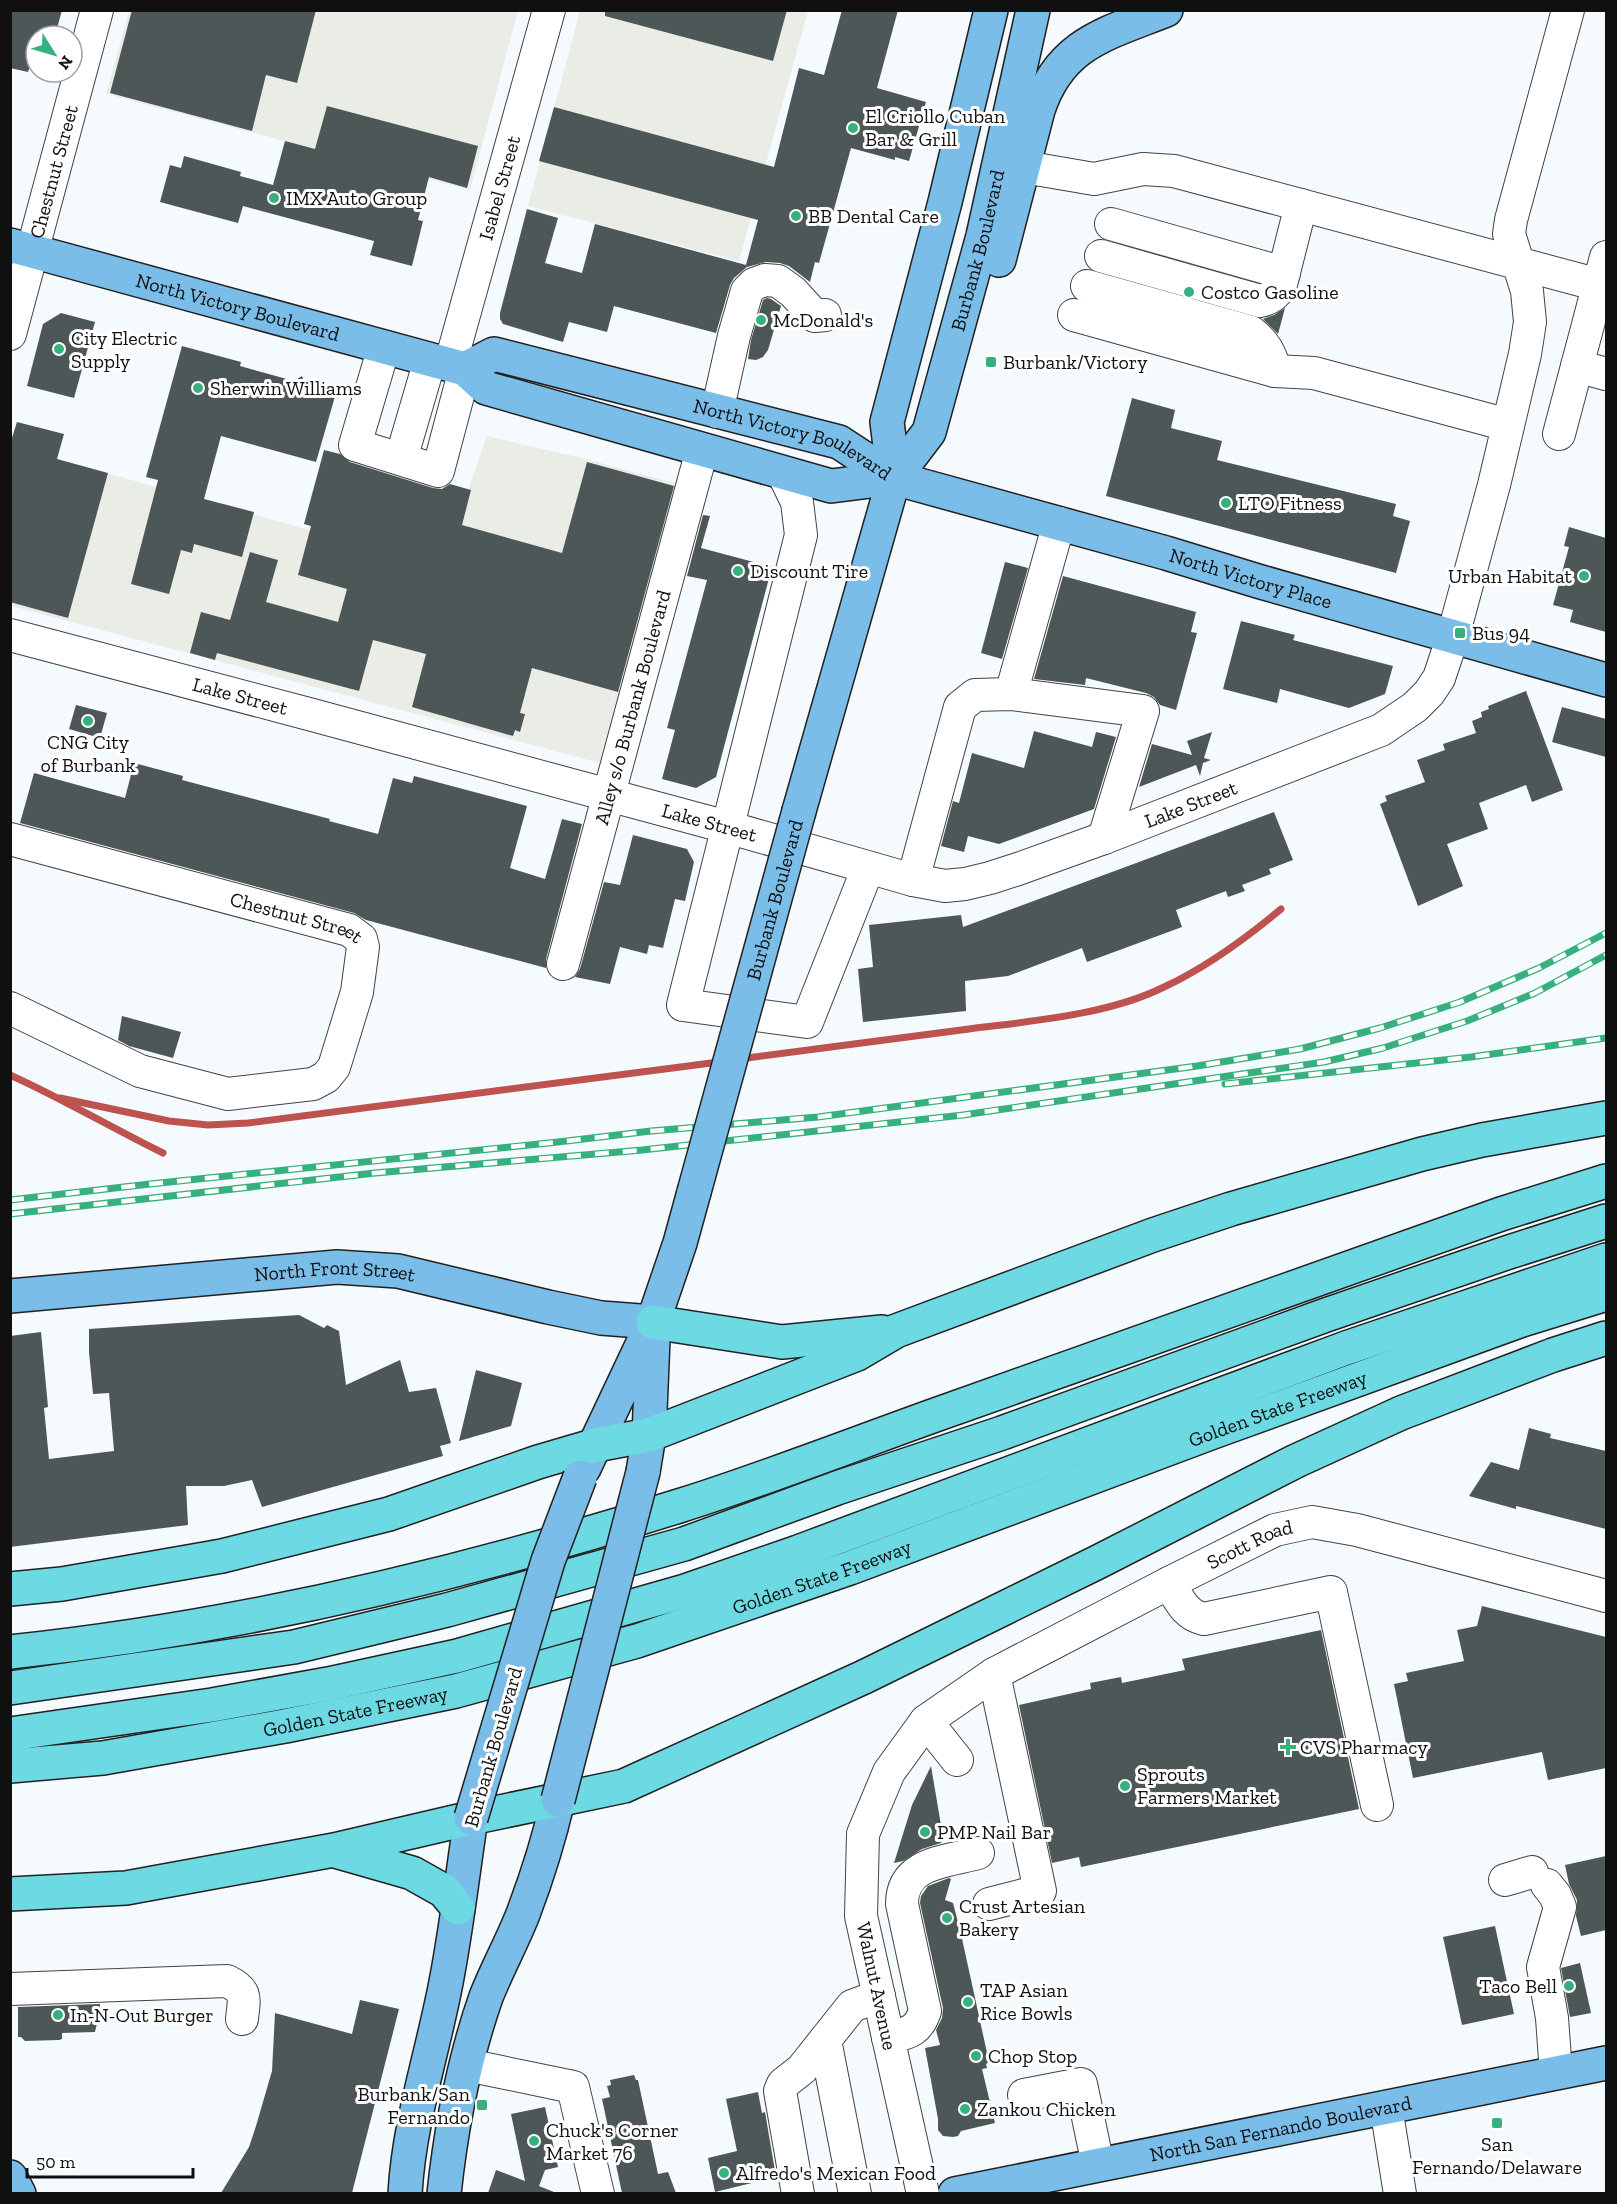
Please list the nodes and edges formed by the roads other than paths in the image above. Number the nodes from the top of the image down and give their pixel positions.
1 (97, 10) edge
2 (549, 10) edge
3 (1033, 10) edge
4 (1166, 10) edge
5 (1568, 10) edge
6 (994, 11) edge
7 (1024, 167) junction
8 (1301, 205) junction
9 (1111, 224) dead end
10 (21, 248) edge
11 (1101, 256) dead end
12 (1518, 264) junction
13 (1603, 271) edge
14 (1284, 273) junction
15 (1087, 286) dead end
16 (825, 315) dead end
17 (1074, 315) dead end
18 (10, 334) edge
19 (384, 347) junction
20 (952, 347) junction
21 (449, 364) junction
22 (1592, 370) edge
23 (1275, 371) junction
24 (717, 412) junction
25 (1508, 425) junction
26 (1559, 434) dead end
27 (702, 450) junction
28 (783, 473) junction
29 (894, 478) junction
30 (1059, 523) junction
31 (10, 635) edge
32 (1453, 636) junction
33 (1606, 680) edge
34 (1011, 694) junction
35 (608, 796) junction
36 (727, 827) junction
37 (1104, 838) junction
38 (10, 839) edge
39 (868, 867) junction
40 (913, 880) junction
41 (563, 964) dead end
42 (10, 1008) edge
43 (1606, 1118) edge
44 (1606, 1181) edge
45 (1606, 1221) edge
46 (1606, 1260) edge
47 (1606, 1294) edge
48 (10, 1296) edge
49 (653, 1323) junction
50 (896, 1331) junction
51 (1606, 1338) edge
52 (649, 1435) junction
53 (596, 1445) junction
54 (1168, 1583) junction
55 (10, 1589) edge
56 (1606, 1596) edge
57 (10, 1652) edge
58 (994, 1674) junction
59 (10, 1688) edge
60 (926, 1721) junction
61 (10, 1734) edge
62 (957, 1760) dead end
63 (10, 1767) edge
64 (558, 1800) junction
65 (1377, 1805) dead end
66 (471, 1818) junction
67 (334, 1850) junction
68 (978, 1853) dead end
69 (1528, 1879) dead end
70 (10, 1894) edge
71 (989, 1904) dead end
72 (458, 1908) junction
73 (10, 1989) edge
74 (879, 1996) junction
75 (242, 2019) dead end
76 (888, 2038) junction
77 (825, 2040) junction
78 (1606, 2063) edge
79 (467, 2065) junction
80 (1556, 2073) junction
81 (1024, 2095) dead end
82 (1386, 2107) junction
83 (1098, 2165) junction
84 (10, 2177) edge
85 (450, 2191) edge
86 (19, 2193) edge
87 (405, 2193) edge
88 (598, 2193) edge
89 (798, 2193) edge
90 (855, 2193) edge
91 (923, 2193) edge
92 (955, 2193) edge
93 (1400, 2193) edge

1 - 10 street, Chestnut Street
2 - 21 street, Isabel Street
3 - 20 main road, Burbank Boulevard
4 - 7 main road
5 - 12 street, Lake Street
6 - 29 main road, Burbank Boulevard
7 - 8 street
7 - 20 main road
8 - 12 street
8 - 14 street
9 - 14 street
10 - 18 street, Chestnut Street
10 - 19 main road, North Victory Boulevard
11 - 14 street
12 - 13 street
12 - 25 street, Lake Street
13 - 22 street
15 - 23 street
16 - 24 street
17 - 23 street
19 - 21 main road, North Victory Boulevard
19 - 21 street, Isabel Street
20 - 29 main road, Burbank Boulevard
21 - 24 main road, North Victory Boulevard
21 - 27 main road, North Victory Boulevard
22 - 26 street
23 - 25 street
24 - 29 main road, North Victory Boulevard
25 - 32 street, Lake Street
27 - 28 main road, North Victory Boulevard
27 - 35 street, Alley s/o Burbank Boulevard
28 - 29 main road, North Victory Boulevard
28 - 36 street
29 - 30 main road, North Victory Place
29 - 49 main road, Burbank Boulevard, bridge
30 - 32 main road, North Victory Place
30 - 34 street
31 - 35 street, Lake Street
32 - 33 main road, North Victory Place
32 - 37 street, Lake Street
34 - 37 street
34 - 40 street
35 - 36 street, Lake Street
35 - 41 street, Alley s/o Burbank Boulevard
36 - 39 street, Lake Street
36 - 39 street
37 - 40 street, Lake Street
38 - 42 street, Chestnut Street
39 - 40 street, Lake Street
43 - 50 highway
44 - 57 highway
45 - 59 highway
46 - 61 highway
47 - 63 highway, Golden State Freeway
48 - 49 main road, North Front Street
49 - 50 highway
49 - 52 main road, Burbank Boulevard
49 - 53 main road, Burbank Boulevard
50 - 52 highway
51 - 64 highway
52 - 53 highway
52 - 64 main road, Burbank Boulevard, bridge
53 - 55 highway
53 - 66 main road, Burbank Boulevard, bridge
54 - 56 street, Scott Road
54 - 58 street, Scott Road
54 - 65 street
58 - 60 street, Scott Road
58 - 71 street
60 - 62 street
60 - 74 street, Walnut Avenue
64 - 66 highway
64 - 79 main road, Burbank Boulevard
66 - 67 highway
66 - 72 main road, Burbank Boulevard
67 - 70 highway
67 - 72 highway
68 - 76 street
69 - 80 street
72 - 87 main road, Burbank Boulevard
73 - 75 street
74 - 76 street, Walnut Avenue
74 - 77 street
76 - 91 street, Walnut Avenue
77 - 89 street
77 - 90 street
78 - 80 main road, North San Fernando Boulevard
79 - 85 main road, Burbank Boulevard
79 - 88 street
80 - 82 main road, North San Fernando Boulevard
81 - 83 street
82 - 83 main road, North San Fernando Boulevard
82 - 93 street
83 - 92 main road, North San Fernando Boulevard
84 - 86 main road

